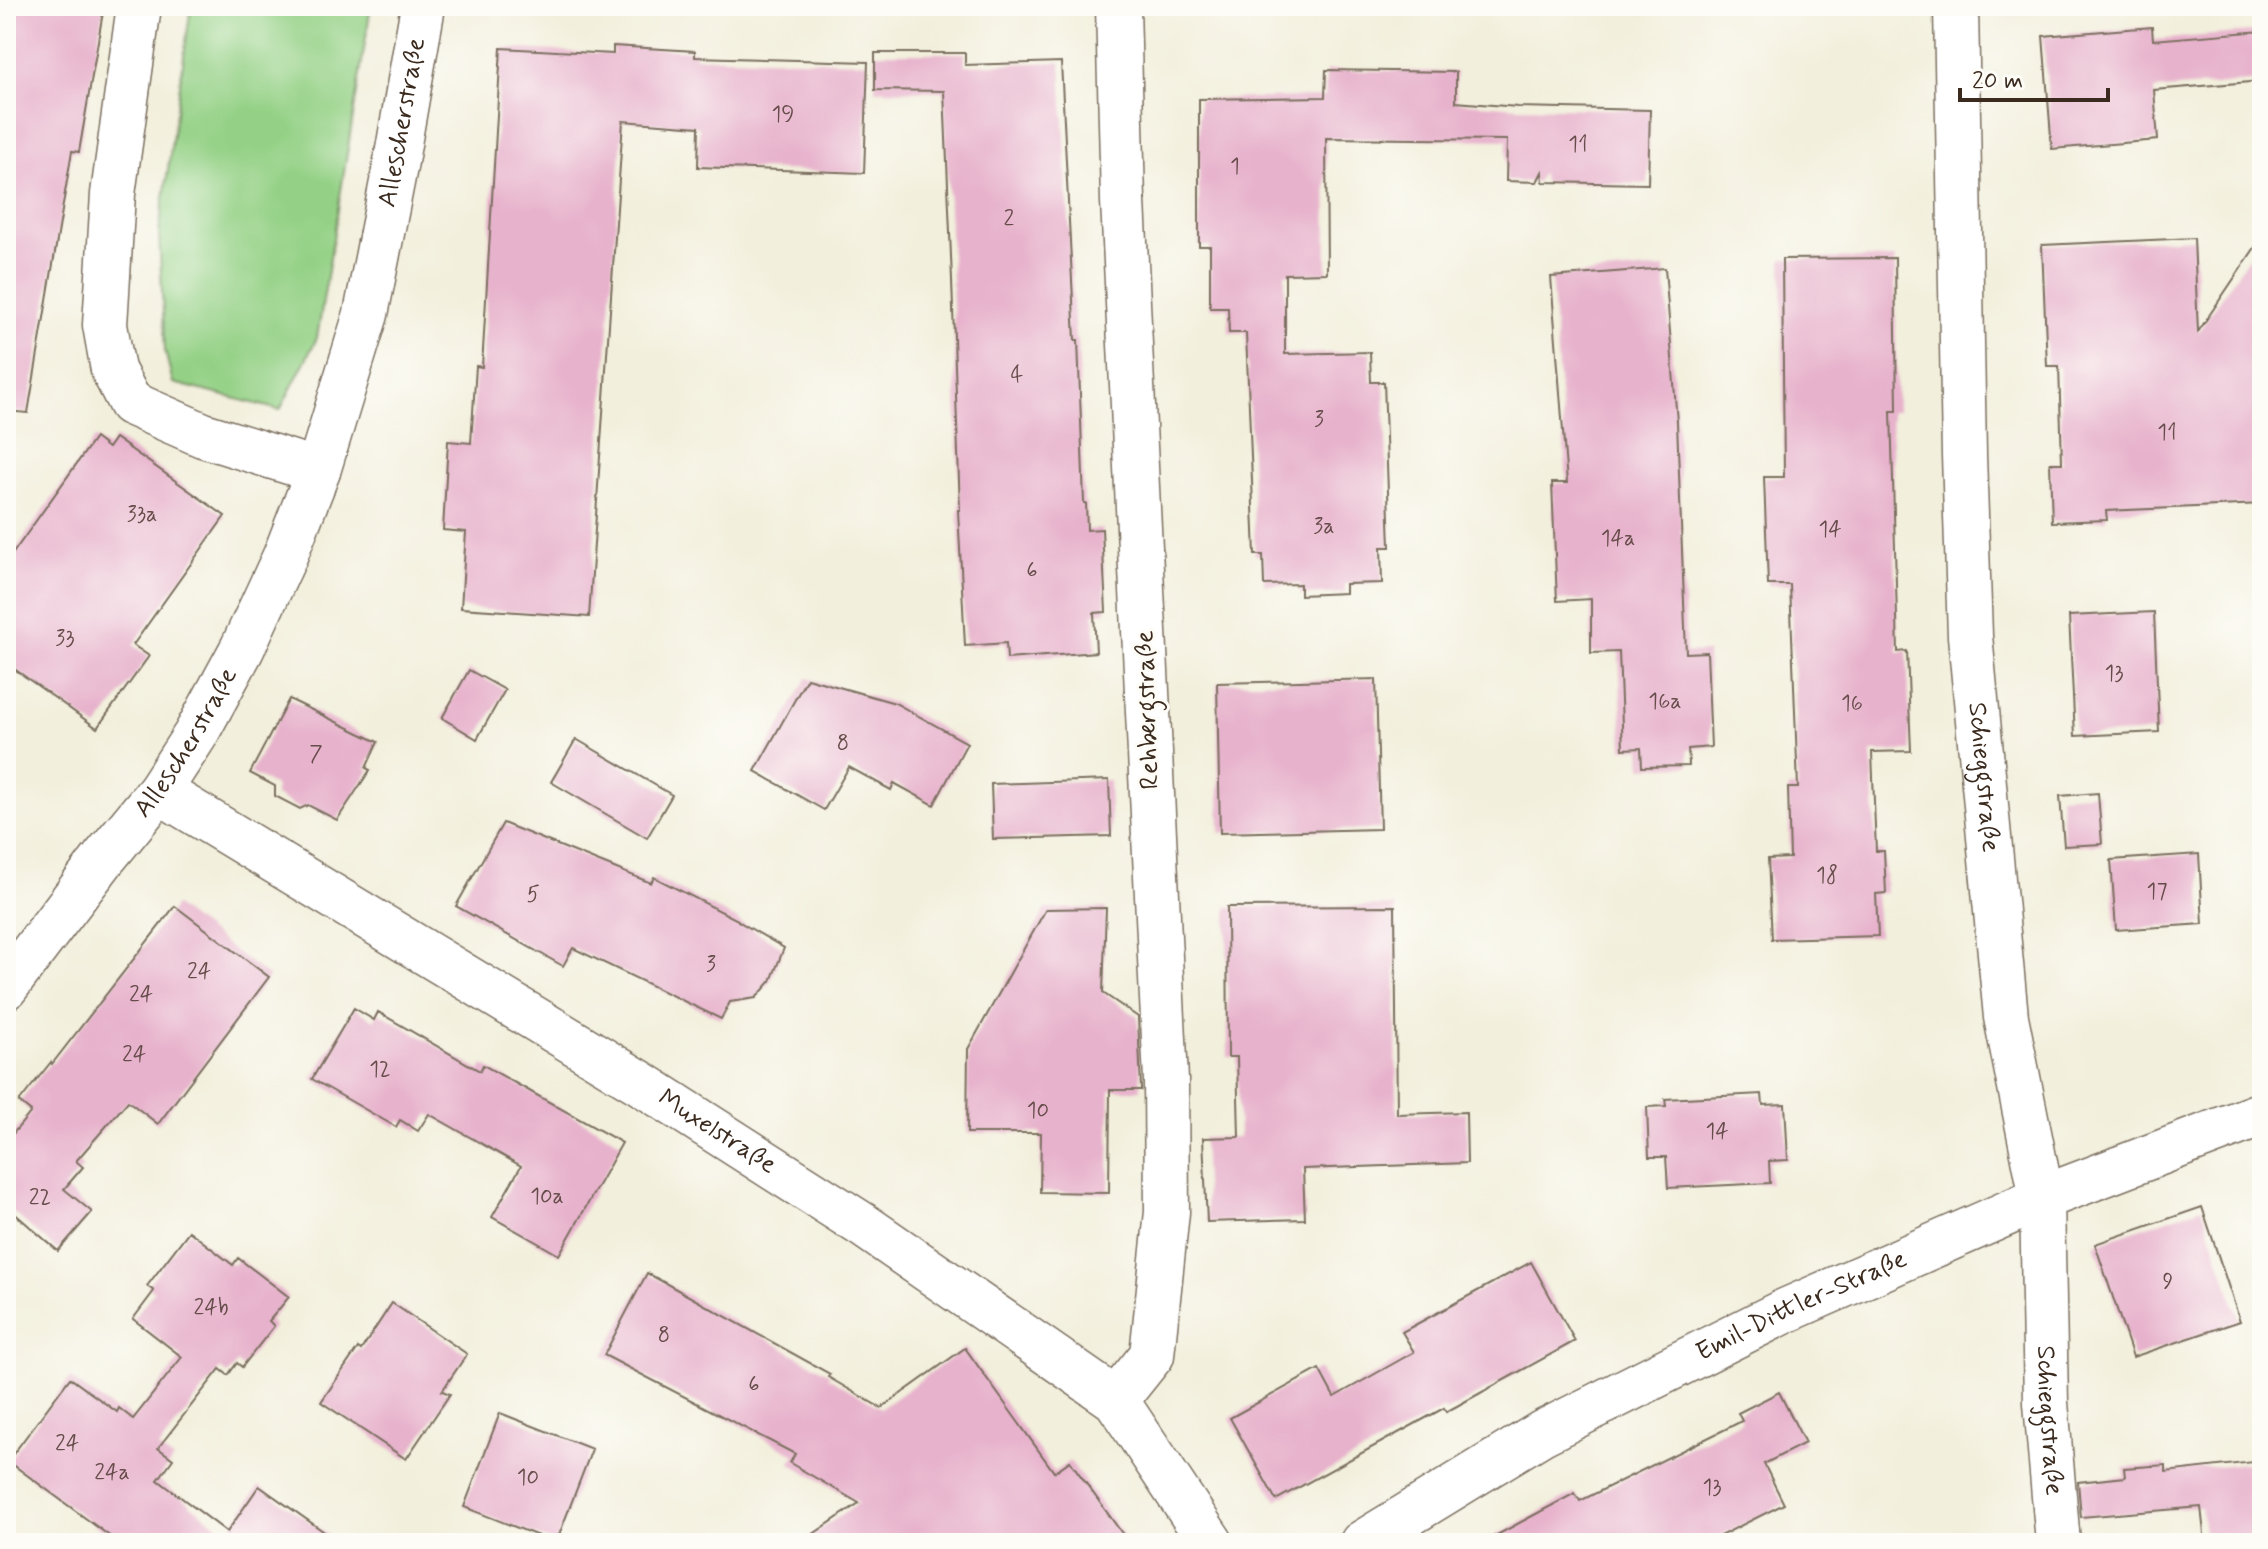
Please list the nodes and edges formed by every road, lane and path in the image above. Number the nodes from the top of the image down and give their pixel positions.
1 (139, 6) edge
2 (423, 6) edge
3 (1118, 6) edge
4 (1956, 6) edge
5 (318, 471) junction
6 (159, 791) junction
7 (6, 987) edge
8 (2262, 1114) edge
9 (2042, 1198) junction
10 (1116, 1400) junction
11 (1211, 1543) edge
12 (1362, 1543) edge
13 (2058, 1543) edge

1 - 5 street
2 - 5 street, Allescherstraße
3 - 10 street, Rehbergstraße
4 - 9 street, Schieggstraße
5 - 6 street, Allescherstraße
6 - 7 street, Allescherstraße
6 - 10 street, Muxelstraße
8 - 9 street, Emil-Dittler-Straße
9 - 12 street, Emil-Dittler-Straße
9 - 13 street, Schieggstraße
10 - 11 street, Muxelstraße

